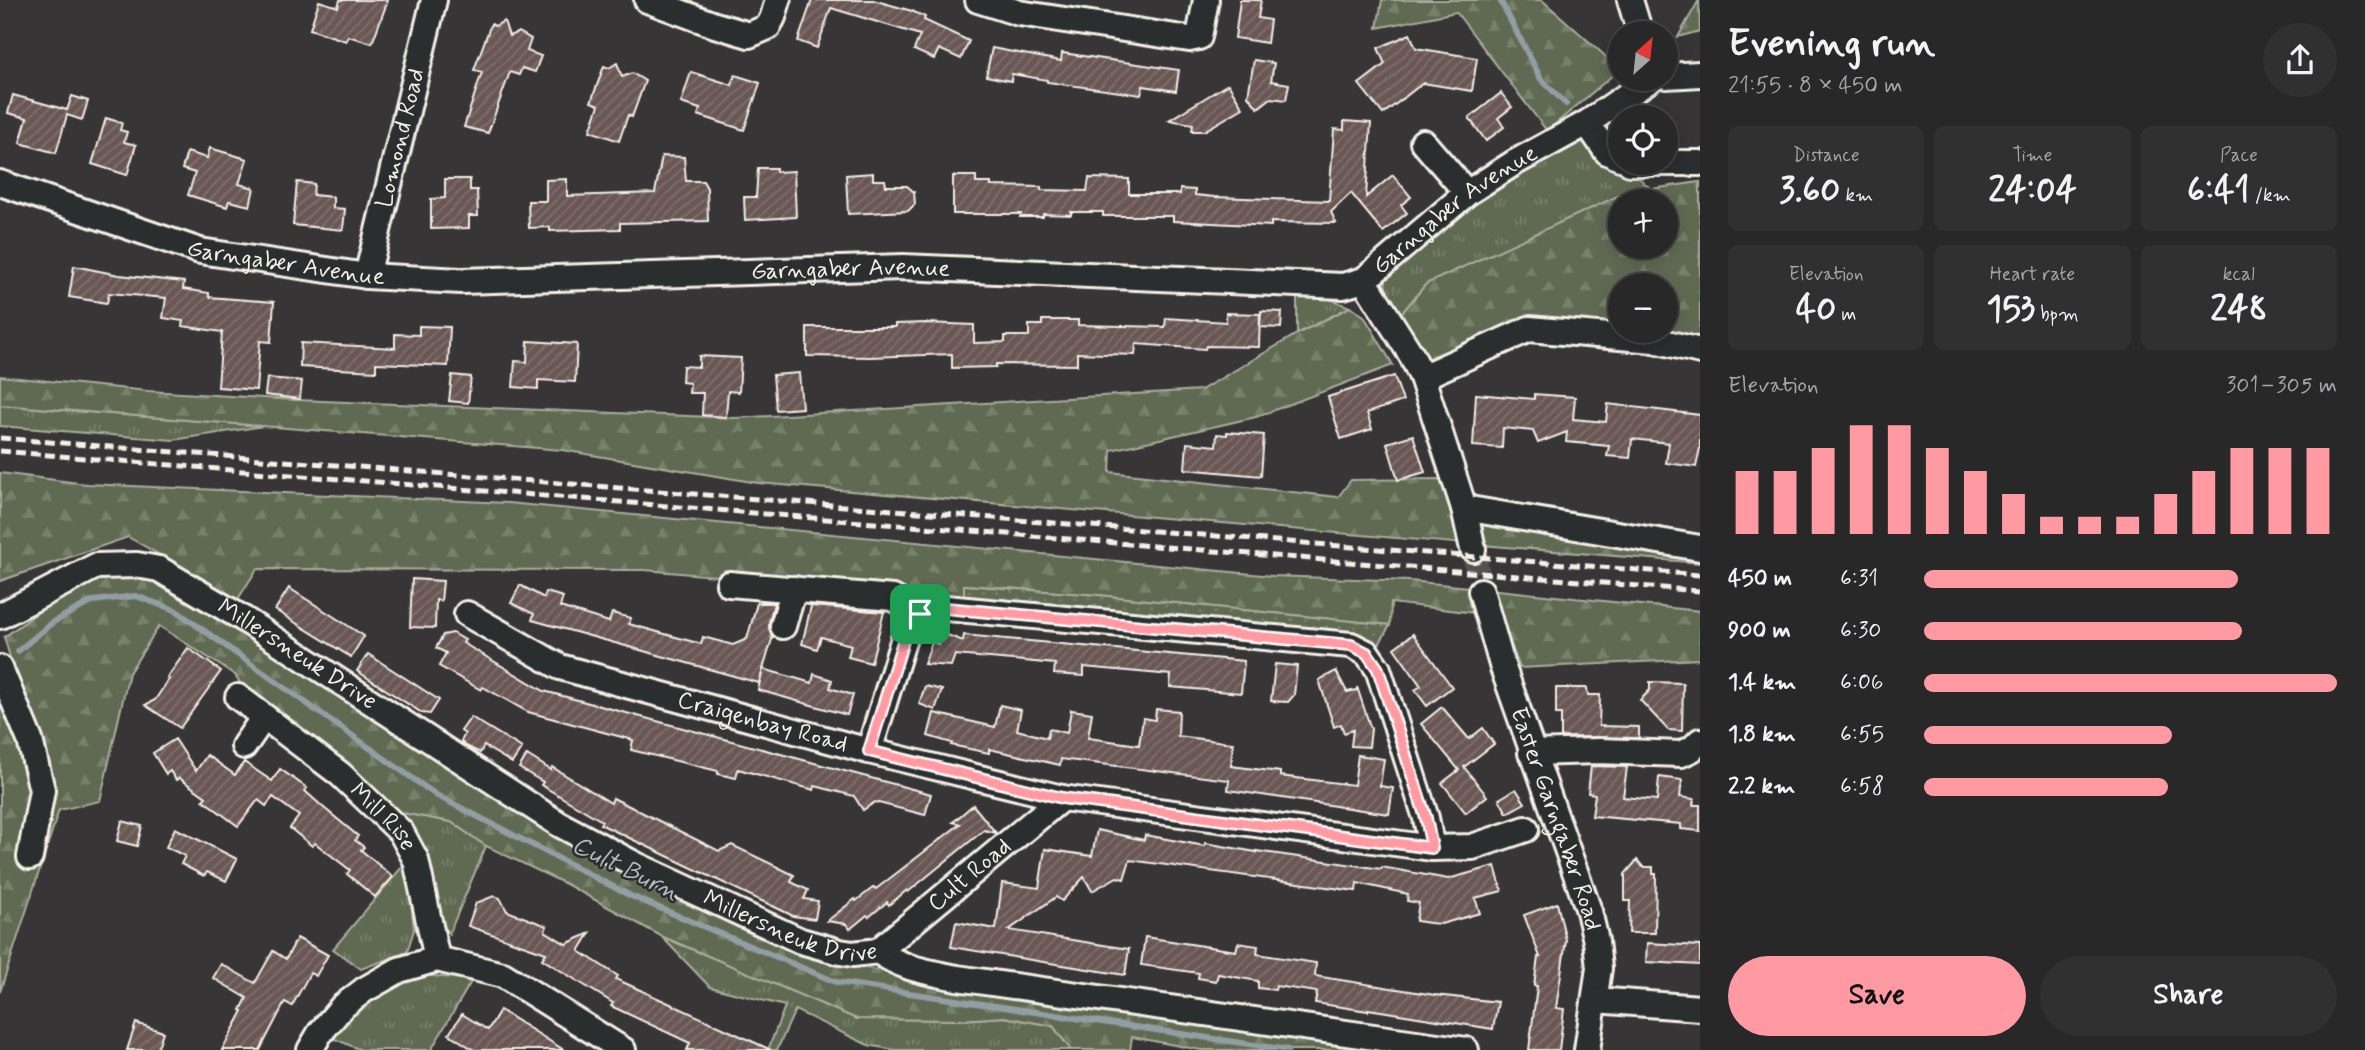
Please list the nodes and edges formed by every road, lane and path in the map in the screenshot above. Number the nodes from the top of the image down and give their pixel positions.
1 (434, 0) edge
2 (647, 0) edge
3 (778, 0) edge
4 (978, 0) edge
5 (1206, 0) edge
6 (1630, 0) edge
7 (1636, 21) edge
8 (1700, 74) edge
9 (1678, 75) edge
10 (1634, 91) edge
11 (1587, 123) junction
12 (1422, 138) dead end
13 (1608, 152) edge
14 (1678, 163) edge
15 (1700, 163) edge
16 (0, 183) edge
17 (1467, 193) junction
18 (367, 276) junction
19 (1364, 280) junction
20 (1700, 351) edge
21 (1422, 377) junction
22 (1464, 508) junction
23 (1700, 548) edge
24 (1473, 549) tunnel mouth
25 (729, 584) dead end
26 (794, 589) junction
27 (1481, 591) tunnel mouth
28 (467, 614) dead end
29 (920, 614) junction
30 (0, 616) edge
31 (783, 626) dead end
32 (0, 668) edge
33 (238, 697) dead end
34 (264, 717) junction
35 (1700, 741) edge
36 (244, 747) dead end
37 (869, 751) junction
38 (1531, 753) junction
39 (1062, 798) junction
40 (1526, 829) dead end
41 (1432, 848) junction
42 (30, 857) dead end
43 (878, 951) junction
44 (437, 959) junction
45 (1595, 1000) junction
46 (1700, 1008) edge
47 (310, 1050) edge
48 (624, 1050) edge
49 (1466, 1050) edge
50 (1587, 1050) edge

1 - 18 street, Lomond Road
2 - 3 street
4 - 5 street
6 - 7 street
8 - 9 street
10 - 11 street, Garngaber Avenue
11 - 13 street
11 - 17 street, Garngaber Avenue
12 - 17 street
14 - 15 street
16 - 18 street, Garngaber Avenue
17 - 19 street, Garngaber Avenue
18 - 19 street, Garngaber Avenue
19 - 21 street
20 - 21 street
21 - 22 street
22 - 23 street
22 - 24 street
25 - 26 street
26 - 29 street
26 - 31 street
27 - 38 street, Easter Garngaber Road
28 - 37 street, Craigenbay Road
29 - 37 street
29 - 41 street
30 - 43 street, Millersneuk Drive
32 - 42 street
33 - 34 street, Mill Rise
34 - 36 street
34 - 44 street, Mill Rise
35 - 38 street
37 - 39 street, Craigenbay Road
38 - 45 street, Easter Garngaber Road
39 - 41 street, Craigenbay Road
39 - 43 street, Cult Road
40 - 41 street, Craigenbay Road
43 - 49 street, Millersneuk Drive
44 - 47 street
44 - 48 street
45 - 46 street
45 - 50 street, Easter Garngaber Road

